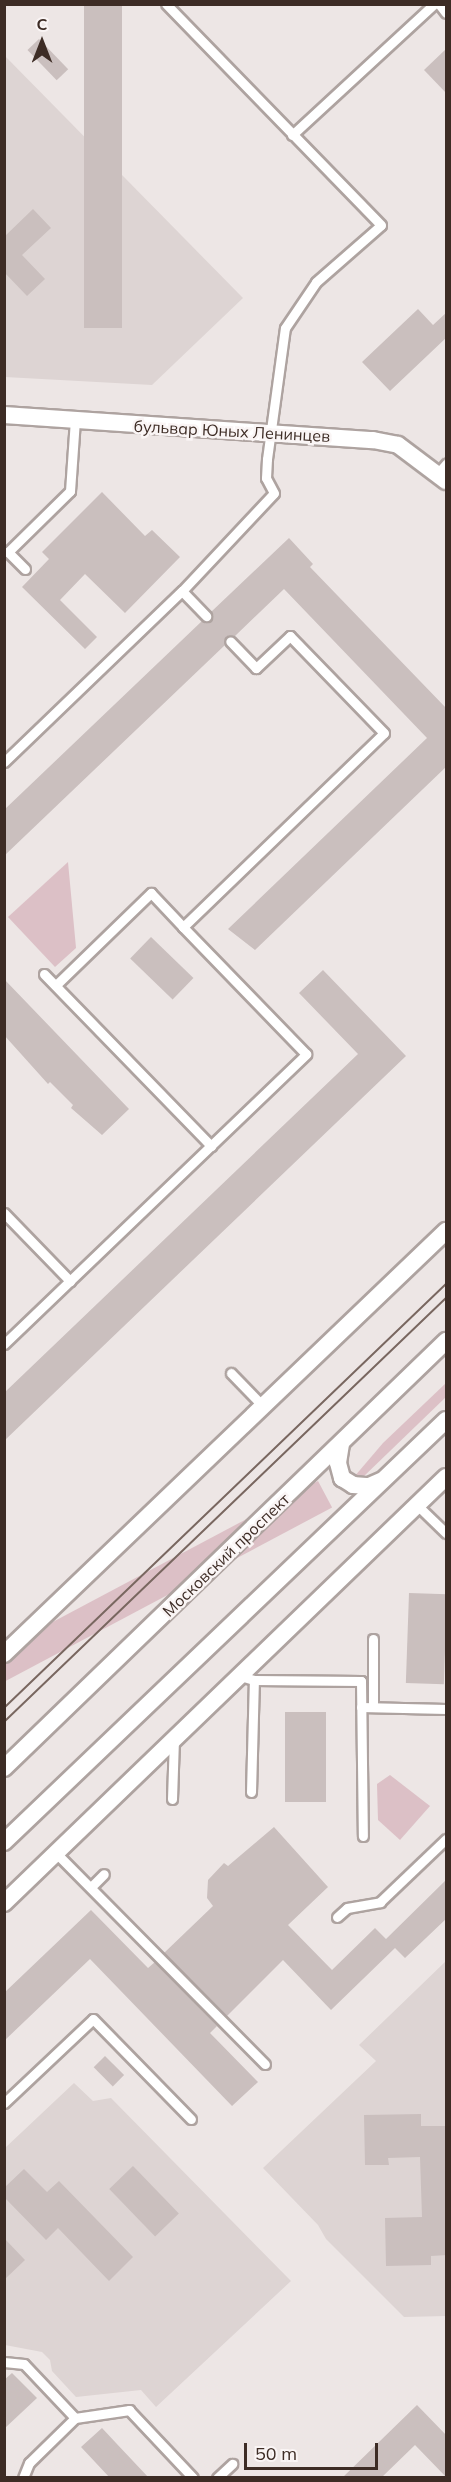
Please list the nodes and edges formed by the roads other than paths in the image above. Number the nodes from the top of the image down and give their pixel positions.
1 (166, 4) edge
2 (434, 4) edge
3 (439, 4) edge
4 (447, 13) edge
5 (292, 135) junction
6 (4, 415) edge
7 (75, 420) junction
8 (269, 433) junction
9 (444, 472) edge
10 (25, 569) dead end
11 (182, 591) junction
12 (207, 616) dead end
13 (230, 641) dead end
14 (4, 762) edge
15 (183, 927) junction
16 (44, 974) dead end
17 (57, 984) junction
18 (211, 1146) junction
19 (4, 1214) edge
20 (447, 1231) edge
21 (70, 1281) junction
22 (447, 1341) edge
23 (4, 1344) edge
24 (231, 1373) dead end
25 (263, 1406) junction
26 (447, 1420) edge
27 (341, 1443) junction
28 (447, 1477) edge
29 (383, 1480) junction
30 (417, 1505) junction
31 (447, 1533) edge
32 (373, 1639) dead end
33 (4, 1654) edge
34 (247, 1678) junction
35 (361, 1707) junction
36 (373, 1707) junction
37 (447, 1709) edge
38 (174, 1739) junction
39 (4, 1768) edge
40 (251, 1792) dead end
41 (172, 1799) dead end
42 (363, 1836) dead end
43 (447, 1839) edge
44 (4, 1842) edge
45 (56, 1853) junction
46 (104, 1874) dead end
47 (91, 1887) junction
48 (4, 1903) edge
49 (337, 1917) dead end
50 (265, 2064) dead end
51 (4, 2103) edge
52 (191, 2119) dead end
53 (4, 2362) edge
54 (75, 2418) junction
55 (232, 2464) dead end
56 (23, 2478) edge
57 (193, 2478) edge
58 (217, 2478) edge

1 - 5 lane
2 - 5 lane
3 - 4 lane
5 - 8 lane
6 - 7 street, бульвар Юных Ленинцев
7 - 8 street, бульвар Юных Ленинцев
7 - 10 lane
8 - 9 street, бульвар Юных Ленинцев
8 - 11 lane
11 - 12 lane
11 - 14 lane
13 - 15 lane
15 - 17 lane
15 - 18 lane
16 - 17 lane
17 - 18 lane
18 - 21 lane
19 - 21 lane
20 - 25 street
21 - 23 lane
22 - 27 street, Московский проспект
24 - 25 lane
25 - 33 street
26 - 29 street
27 - 29 street
27 - 39 street, Московский проспект
28 - 30 street
29 - 44 street
30 - 31 lane
30 - 34 street
32 - 36 lane
34 - 35 lane
34 - 38 street
34 - 40 lane
35 - 36 lane
35 - 42 lane
36 - 37 lane
38 - 41 lane
38 - 45 street
43 - 49 lane
45 - 47 lane
45 - 48 street
46 - 47 lane
47 - 50 lane
51 - 52 lane
53 - 54 lane
54 - 56 lane
54 - 57 lane
55 - 58 lane

